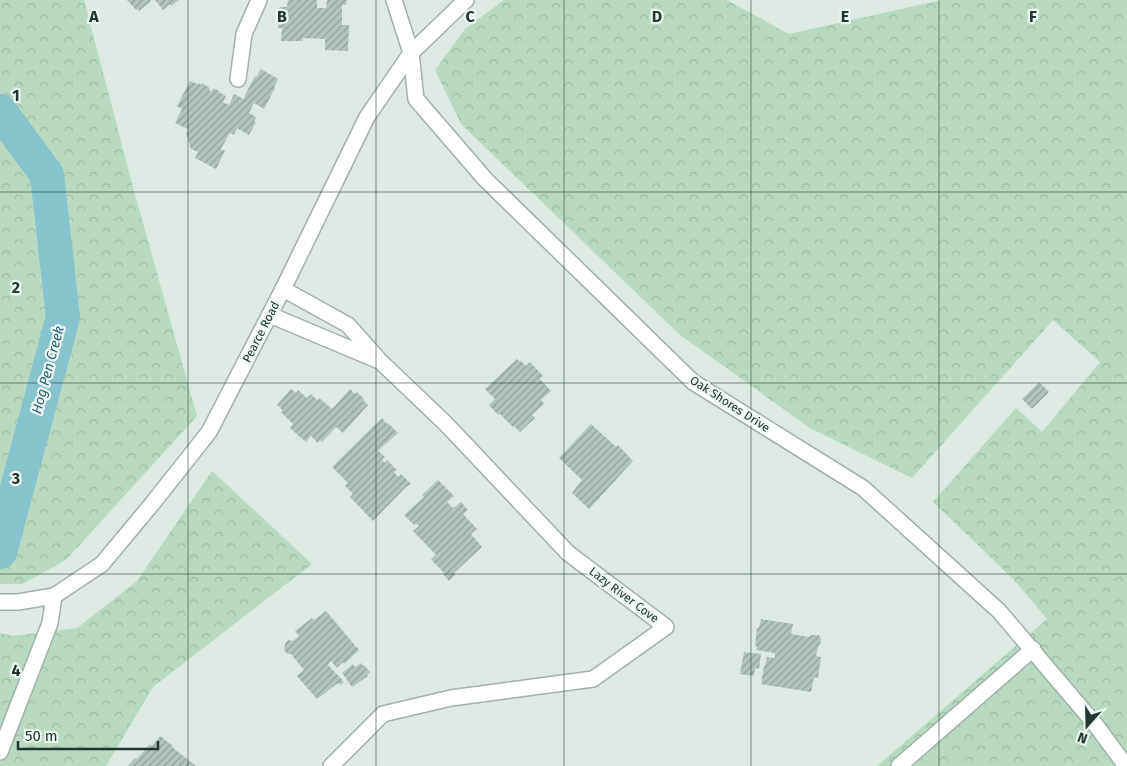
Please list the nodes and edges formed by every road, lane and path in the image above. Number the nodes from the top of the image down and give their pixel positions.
1 (259, 0) edge
2 (394, 0) edge
3 (466, 0) edge
4 (411, 52) junction
5 (238, 79) dead end
6 (283, 288) junction
7 (270, 315) junction
8 (380, 361) junction
9 (54, 596) junction
10 (0, 602) edge
11 (1033, 649) junction
12 (0, 752) edge
13 (331, 766) edge
14 (899, 766) edge
15 (1126, 766) edge

1 - 5 street
2 - 4 street, Oak Shores Drive
3 - 4 street, Pearce Road
4 - 6 street, Pearce Road
4 - 11 street, Oak Shores Drive
6 - 7 street, Pearce Road
6 - 8 street, Lazy River Cove
7 - 8 street, Lazy River Cove
7 - 9 street, Pearce Road
8 - 13 street, Lazy River Cove
9 - 10 street, Pearce Road
9 - 12 street
11 - 14 street
11 - 15 street, Oak Shores Drive

